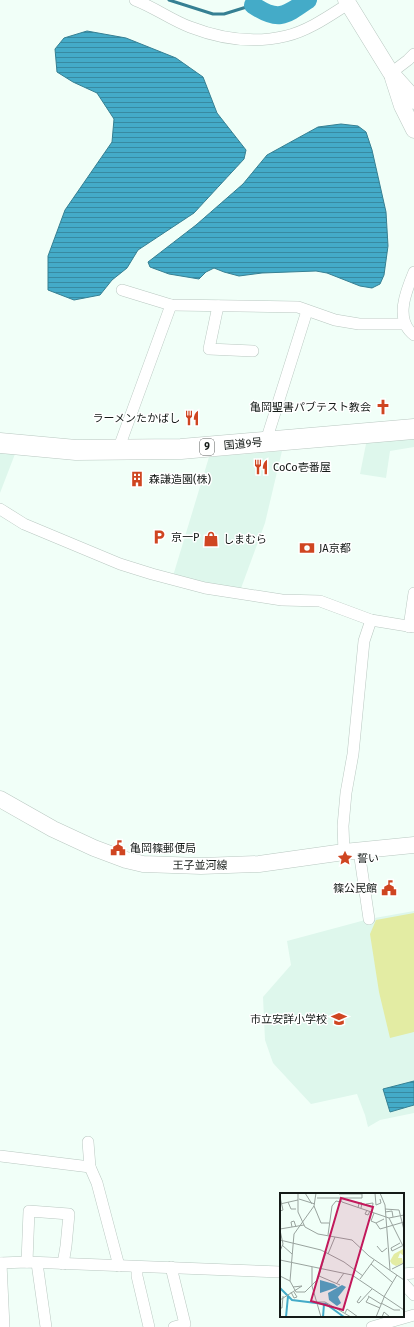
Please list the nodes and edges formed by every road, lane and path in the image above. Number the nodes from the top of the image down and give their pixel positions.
1 (138, 0) edge
2 (347, 2) edge
3 (414, 54) edge
4 (391, 73) junction
5 (414, 101) edge
6 (414, 130) edge
7 (414, 272) edge
8 (122, 290) dead end
9 (171, 305) junction
10 (218, 306) junction
11 (307, 310) junction
12 (404, 324) junction
13 (414, 335) edge
14 (253, 351) dead end
15 (414, 429) edge
16 (266, 441) junction
17 (0, 443) edge
18 (118, 450) junction
19 (0, 509) edge
20 (414, 593) edge
21 (371, 620) junction
22 (411, 627) edge
23 (0, 798) edge
24 (414, 845) edge
25 (352, 851) junction
26 (369, 919) dead end
27 (88, 1142) dead end
28 (0, 1156) edge
29 (90, 1167) junction
30 (0, 1263) edge
31 (32, 1263) junction
32 (62, 1264) junction
33 (119, 1266) junction
34 (136, 1267) junction
35 (171, 1267) junction
36 (280, 1272) edge
37 (414, 1273) edge
38 (404, 1274) edge
39 (404, 1284) edge
40 (414, 1295) edge
41 (414, 1315) edge
42 (4, 1327) edge
43 (46, 1327) edge
44 (149, 1327) edge
45 (174, 1327) edge
46 (372, 1327) edge

1 - 2 street
2 - 4 main road
3 - 4 street
4 - 5 main road
4 - 6 main road
7 - 12 street
8 - 9 street
9 - 10 street
9 - 18 street
10 - 11 street
10 - 14 street
11 - 12 street
11 - 16 street
12 - 13 street
15 - 16 highway, 国道9号 / 9
16 - 18 highway, 国道9号 / 9
17 - 18 highway, 国道9号 / 9
19 - 21 street
20 - 22 street
21 - 22 street
21 - 25 street
23 - 25 main road, 王子並河線
24 - 25 main road, 王子並河線
25 - 26 street
27 - 29 street
28 - 29 street
29 - 33 street
30 - 31 street
30 - 42 street
31 - 32 street
31 - 32 street
31 - 43 street
32 - 33 street
33 - 34 street
34 - 35 street
34 - 44 street
35 - 36 street
35 - 45 street
37 - 38 street
39 - 40 street
41 - 46 street

